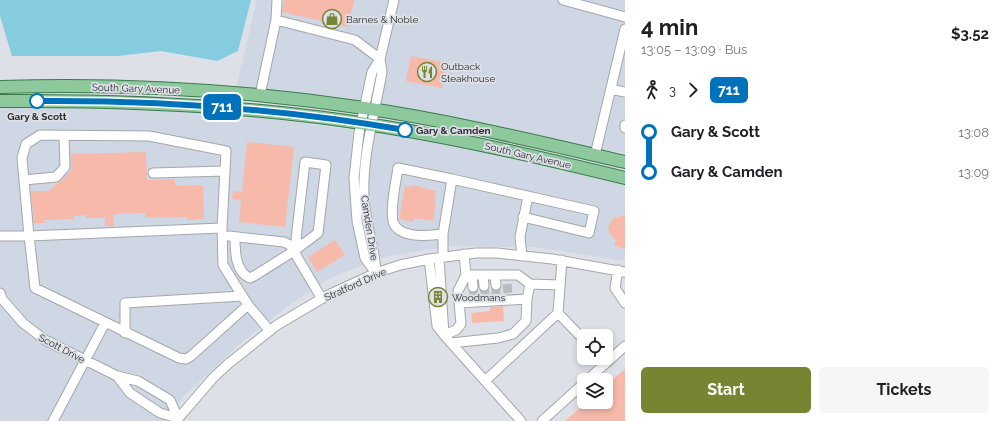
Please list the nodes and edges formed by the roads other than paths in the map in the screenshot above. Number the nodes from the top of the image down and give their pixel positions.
1 (277, 0) edge
2 (394, 0) edge
3 (563, 0) edge
4 (625, 17) edge
5 (276, 20) junction
6 (625, 29) edge
7 (380, 59) junction
8 (0, 87) edge
9 (611, 89) junction
10 (625, 92) edge
11 (260, 95) junction
12 (0, 101) edge
13 (370, 109) junction
14 (367, 124) junction
15 (625, 125) edge
16 (625, 128) edge
17 (64, 135) junction
18 (595, 155) junction
19 (625, 162) edge
20 (225, 171) junction
21 (153, 173) dead end
22 (625, 178) edge
23 (452, 179) junction
24 (24, 180) junction
25 (528, 196) junction
26 (523, 217) junction
27 (222, 232) junction
28 (443, 234) junction
29 (0, 236) edge
30 (29, 236) junction
31 (235, 237) junction
32 (297, 249) junction
33 (464, 254) junction
34 (522, 256) junction
35 (441, 257) junction
36 (429, 259) junction
37 (562, 260) junction
38 (622, 271) edge
39 (376, 273) junction
40 (469, 275) junction
41 (484, 275) junction
42 (495, 275) junction
43 (530, 284) junction
44 (496, 285) tunnel mouth
45 (560, 285) junction
46 (484, 286) tunnel mouth
47 (473, 287) tunnel mouth
48 (242, 296) junction
49 (1, 297) edge
50 (322, 299) junction
51 (527, 299) junction
52 (460, 303) junction
53 (625, 303) edge
54 (248, 305) junction
55 (558, 313) junction
56 (105, 323) junction
57 (270, 330) junction
58 (125, 333) junction
59 (577, 333) edge
60 (444, 335) junction
61 (452, 343) junction
62 (625, 346) edge
63 (613, 354) edge
64 (85, 360) junction
65 (600, 365) edge
66 (593, 373) edge
67 (117, 376) junction
68 (485, 381) junction
69 (577, 389) edge
70 (177, 419) edge
71 (53, 421) edge
72 (521, 421) edge
73 (542, 421) edge

1 - 5 street
2 - 7 street, Camden Drive
3 - 4 street
5 - 7 street
5 - 11 street
6 - 9 street
7 - 13 street, Camden Drive
8 - 11 main road, South Gary Avenue
9 - 10 street
9 - 18 street
11 - 13 main road, South Gary Avenue
12 - 14 main road, South Gary Avenue
13 - 14 street, Camden Drive
13 - 18 main road, South Gary Avenue
14 - 22 main road, South Gary Avenue
14 - 39 street, Camden Drive
15 - 16 street
17 - 20 street
17 - 24 street
17 - 24 street
18 - 19 main road, South Gary Avenue
20 - 21 street
20 - 27 street
23 - 25 street
23 - 28 street
23 - 28 street
24 - 30 street
25 - 26 street
25 - 26 street
26 - 34 street
27 - 30 street
27 - 31 street
27 - 48 street
28 - 35 street
29 - 30 street
30 - 56 street
31 - 32 street
31 - 32 street
32 - 32 street
32 - 50 street
33 - 34 street, Stratford Drive
33 - 35 street, Stratford Drive
33 - 40 street
34 - 37 street, Stratford Drive
35 - 36 street, Stratford Drive
35 - 60 street
36 - 39 street, Stratford Drive
36 - 60 street
37 - 38 street, Stratford Drive
37 - 45 street
38 - 53 street
39 - 50 street, Stratford Drive
40 - 41 street
40 - 47 street
40 - 52 street
41 - 42 street
41 - 46 street
42 - 43 street
42 - 44 street
43 - 45 street
43 - 51 street
45 - 55 street
48 - 54 street
48 - 58 street
49 - 64 street, Scott Drive
50 - 57 street, Stratford Drive
51 - 52 street
51 - 61 street
52 - 60 street
54 - 57 street
54 - 58 street
55 - 59 street
55 - 68 street
56 - 58 street
56 - 64 street
57 - 70 street, Stratford Drive
60 - 61 street
61 - 68 street
62 - 63 street
64 - 67 street, Scott Drive
64 - 71 street
65 - 66 street
67 - 70 street, Scott Drive
67 - 70 street, Scott Drive
68 - 72 street
69 - 73 street

